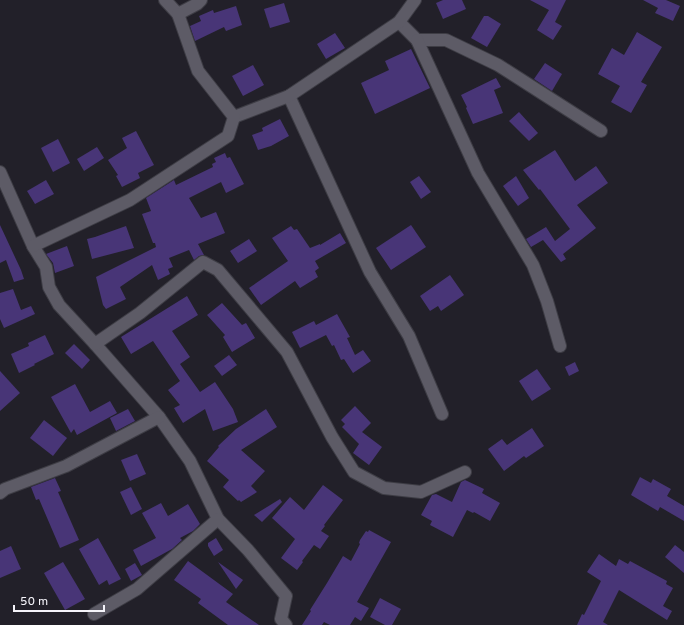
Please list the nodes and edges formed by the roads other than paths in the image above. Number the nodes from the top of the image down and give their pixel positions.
1 (165, 0) edge
2 (201, 0) edge
3 (415, 0) edge
4 (178, 14) junction
5 (399, 22) junction
6 (417, 40) junction
7 (289, 96) junction
8 (234, 117) junction
9 (601, 131) dead end
10 (0, 172) edge
11 (33, 246) junction
12 (95, 344) junction
13 (560, 346) dead end
14 (442, 414) dead end
15 (159, 417) junction
16 (465, 472) dead end
17 (0, 493) edge
18 (218, 519) junction
19 (94, 614) dead end
20 (281, 623) edge

1 - 4 street
2 - 4 street
3 - 5 street
4 - 8 street
5 - 6 street
5 - 7 street
6 - 9 street
6 - 13 street
7 - 8 street
7 - 14 street
8 - 11 street
10 - 11 street
11 - 12 street
12 - 15 street
12 - 16 street
15 - 17 street
15 - 18 street
18 - 19 street
18 - 20 street

